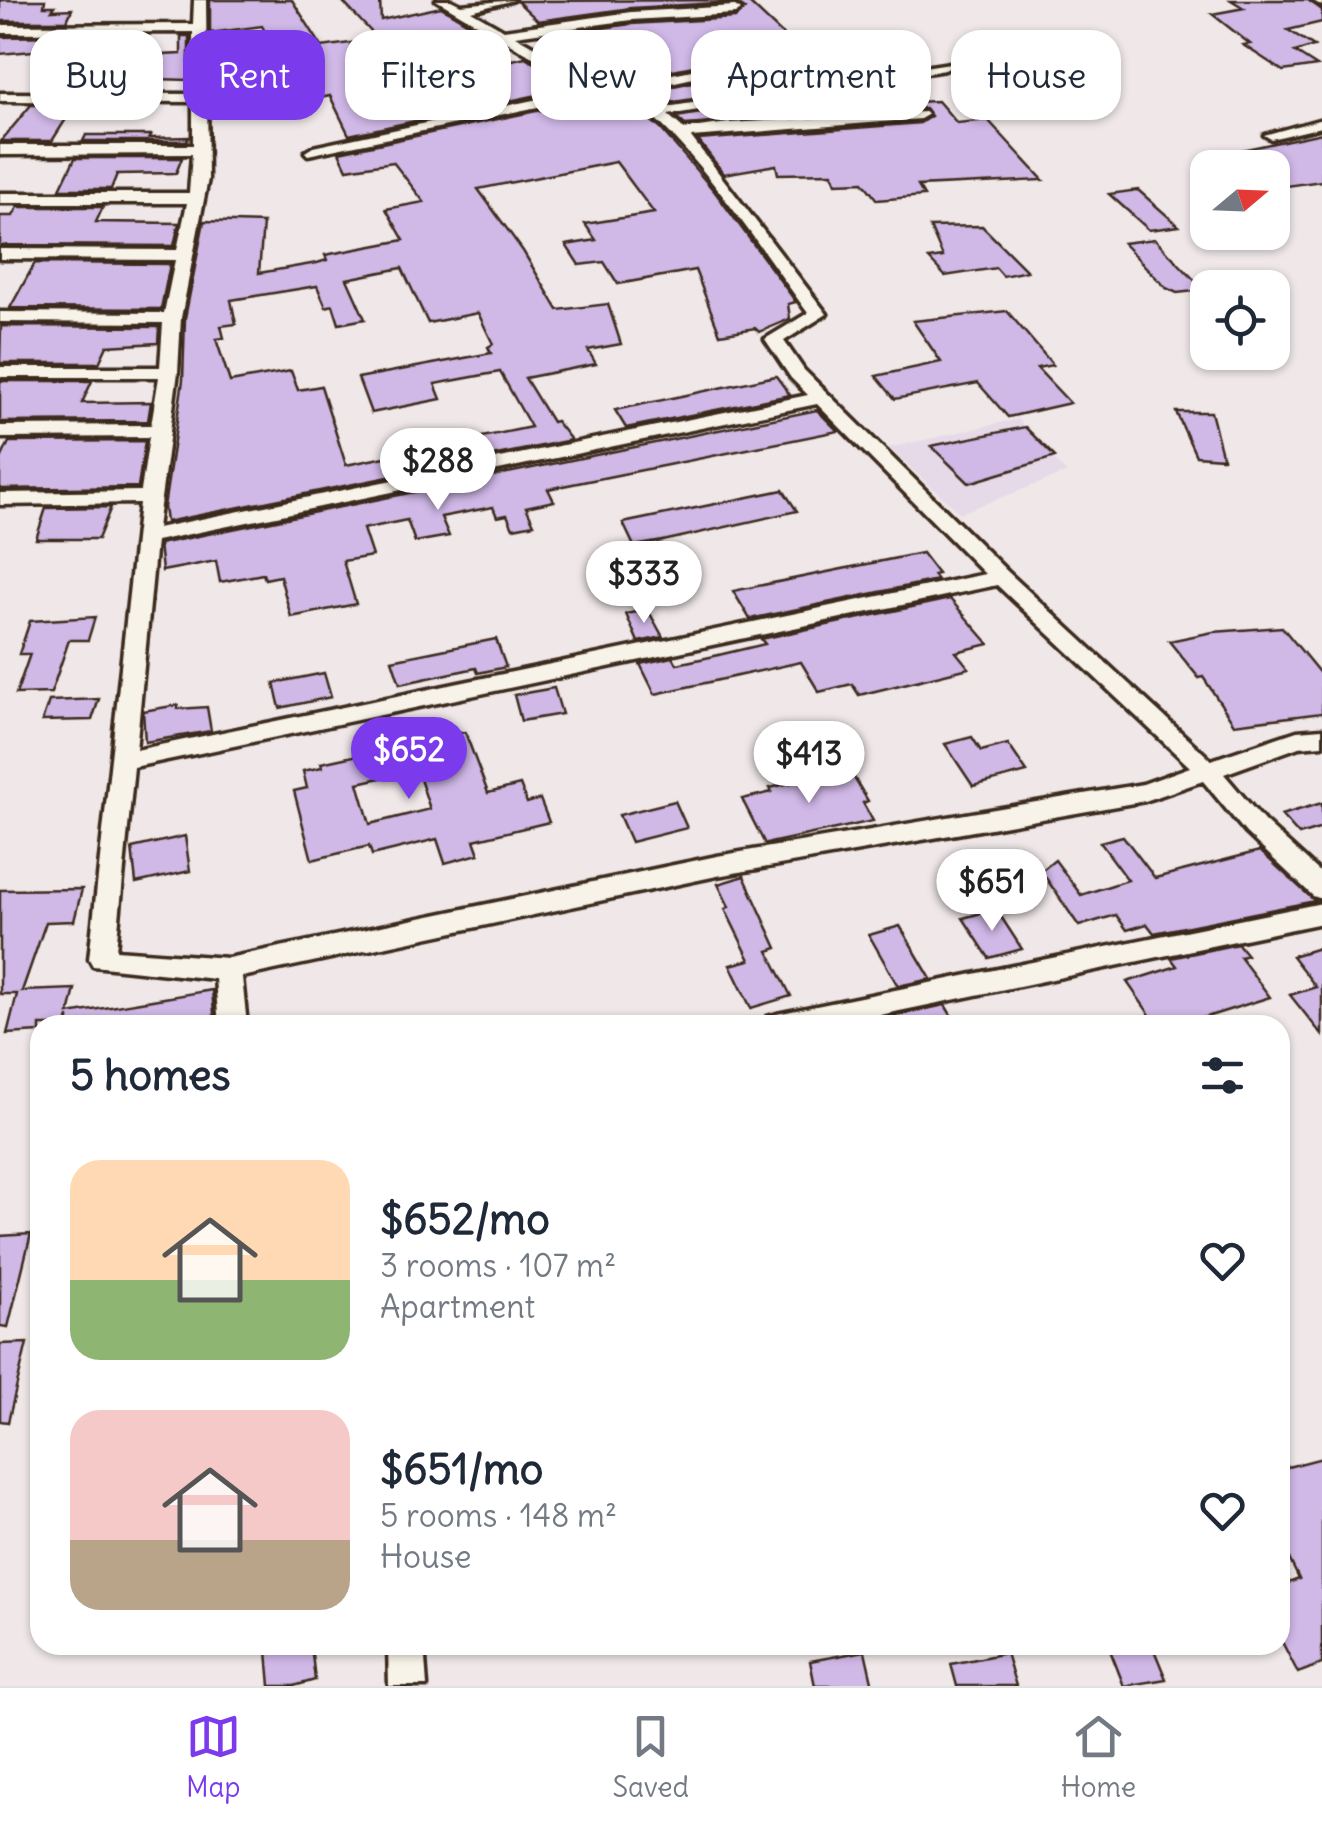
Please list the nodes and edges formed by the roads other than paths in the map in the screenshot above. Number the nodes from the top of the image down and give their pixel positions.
1 (200, 0) edge
2 (508, 0) edge
3 (449, 5) edge
4 (735, 10) dead end
5 (0, 28) edge
6 (201, 28) joint
7 (493, 30) edge
8 (511, 32) edge
9 (945, 66) dead end
10 (0, 97) edge
11 (183, 98) edge
12 (531, 106) edge
13 (671, 111) edge
14 (201, 120) edge
15 (665, 120) edge
16 (840, 120) edge
17 (1322, 124) edge
18 (681, 134) junction
19 (1271, 135) dead end
20 (200, 149) junction
21 (0, 150) edge
22 (313, 152) dead end
23 (0, 198) edge
24 (196, 198) junction
25 (0, 254) edge
26 (184, 255) junction
27 (0, 318) edge
28 (172, 318) junction
29 (0, 372) edge
30 (169, 372) junction
31 (820, 398) junction
32 (0, 432) edge
33 (160, 432) junction
34 (150, 496) junction
35 (0, 499) edge
36 (146, 537) junction
37 (1001, 577) junction
38 (1322, 737) edge
39 (122, 761) junction
40 (1206, 769) junction
41 (1322, 888) edge
42 (1322, 913) edge
43 (228, 969) junction
44 (231, 1015) edge
45 (826, 1015) edge
46 (406, 1655) edge
47 (408, 1686) edge

1 - 6 street
2 - 3 street
3 - 7 street
4 - 8 street
5 - 6 street
9 - 13 street
10 - 11 street
12 - 22 street
14 - 20 street
15 - 18 street
16 - 18 street
17 - 19 street
18 - 31 street
20 - 21 street
20 - 24 street
23 - 24 street
24 - 26 street
25 - 26 street
26 - 28 street
27 - 28 street
28 - 30 street
29 - 30 street
30 - 33 street
31 - 36 street
31 - 37 street
32 - 33 street
33 - 34 street
34 - 35 street
34 - 36 street
36 - 39 street
37 - 39 street
37 - 40 street
38 - 40 street
39 - 43 street
40 - 41 street
40 - 43 street
42 - 45 street
43 - 44 street
46 - 47 street

